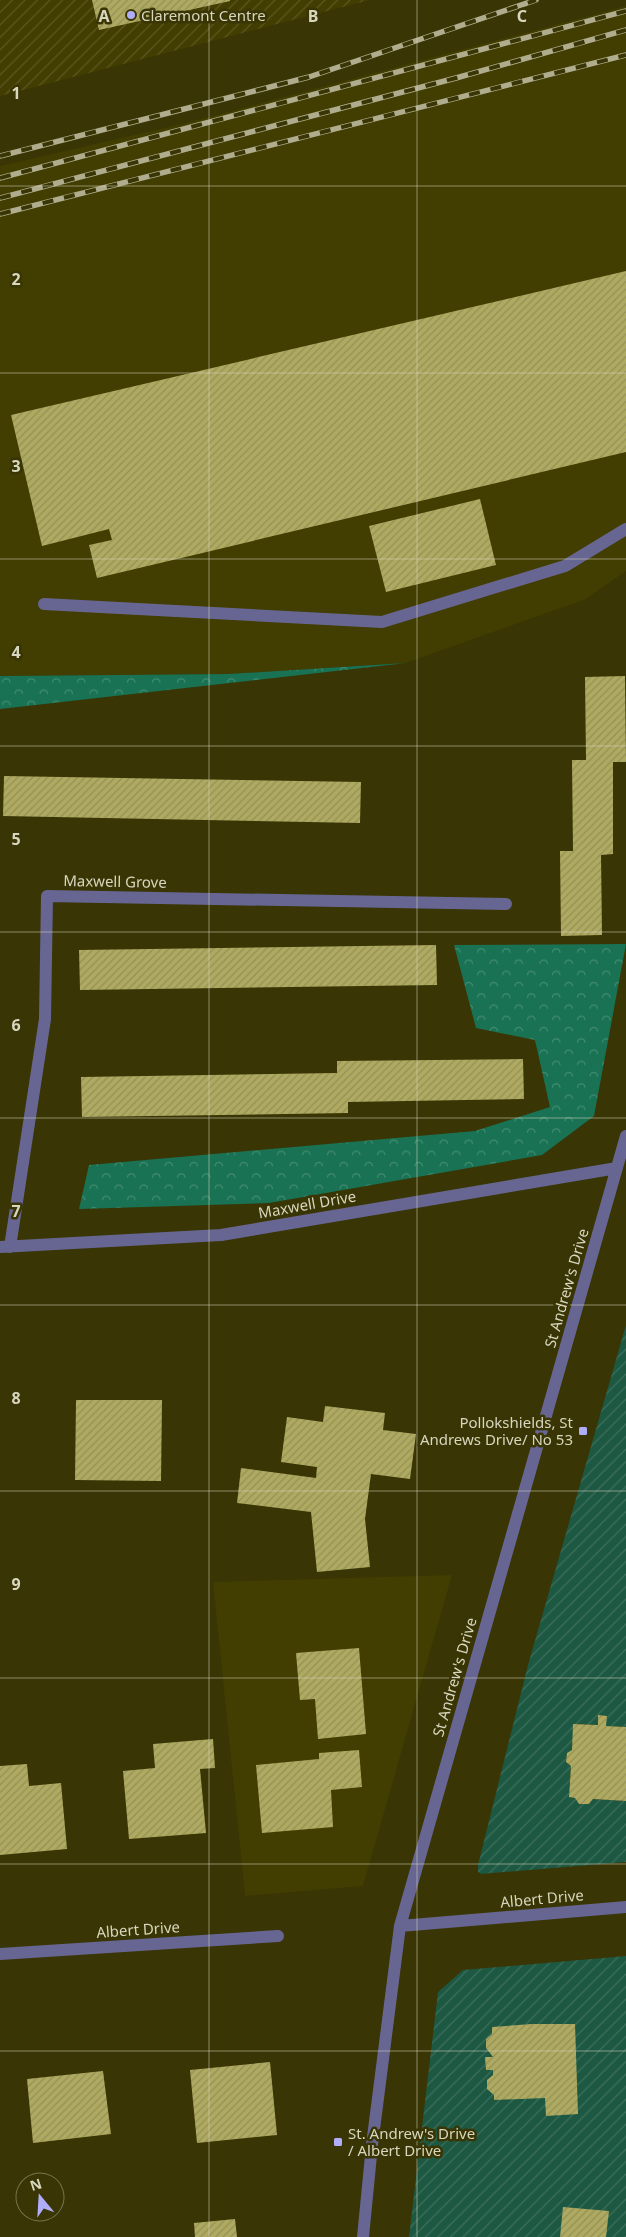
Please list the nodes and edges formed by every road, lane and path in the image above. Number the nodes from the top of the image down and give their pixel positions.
1 (626, 529) edge
2 (44, 604) dead end
3 (506, 904) dead end
4 (626, 1136) edge
5 (617, 1168) junction
6 (5, 1247) edge
7 (626, 1907) edge
8 (400, 1926) junction
9 (278, 1936) dead end
10 (0, 1954) edge
11 (363, 2237) edge

1 - 2 street
3 - 6 street, Maxwell Grove
4 - 5 street, St Andrew's Drive
5 - 6 street, Maxwell Drive
5 - 8 street, St Andrew's Drive
7 - 8 street, Albert Drive
8 - 11 street, St Andrew's Drive
9 - 10 street, Albert Drive

